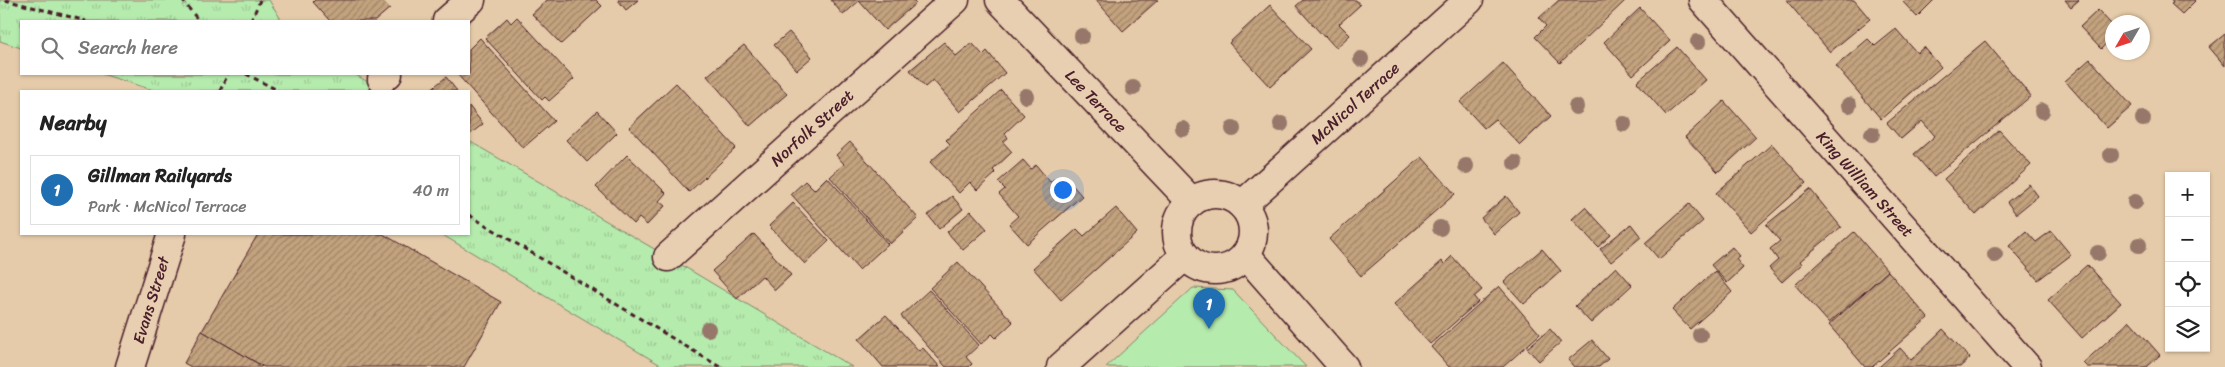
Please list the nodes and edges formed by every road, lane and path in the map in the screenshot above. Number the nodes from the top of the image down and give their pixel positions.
1 (5, 0) edge
2 (182, 0) edge
3 (260, 0) edge
4 (471, 0) edge
5 (955, 0) edge
6 (1000, 0) edge
7 (1469, 0) edge
8 (1702, 0) edge
9 (82, 20) edge
10 (198, 20) edge
11 (250, 20) edge
12 (449, 20) edge
13 (228, 75) edge
14 (248, 75) edge
15 (220, 90) edge
16 (277, 90) edge
17 (1192, 202) junction
18 (1242, 205) junction
19 (470, 215) edge
20 (172, 235) edge
21 (1246, 255) junction
22 (1185, 256) junction
23 (668, 257) dead end
24 (130, 367) edge
25 (720, 367) edge
26 (1061, 367) edge
27 (1344, 367) edge
28 (2027, 367) edge

1 - 9 path
2 - 10 path
3 - 11 path
4 - 12 street
5 - 23 street, Norfolk Street
6 - 17 street, Lee Terrace
7 - 18 street, McNicol Terrace
8 - 28 street, King William Street
13 - 15 path
14 - 16 path
17 - 18 street
17 - 22 street
18 - 21 street
19 - 25 path
20 - 24 street, Evans Street
21 - 22 street
21 - 27 street
22 - 26 street

